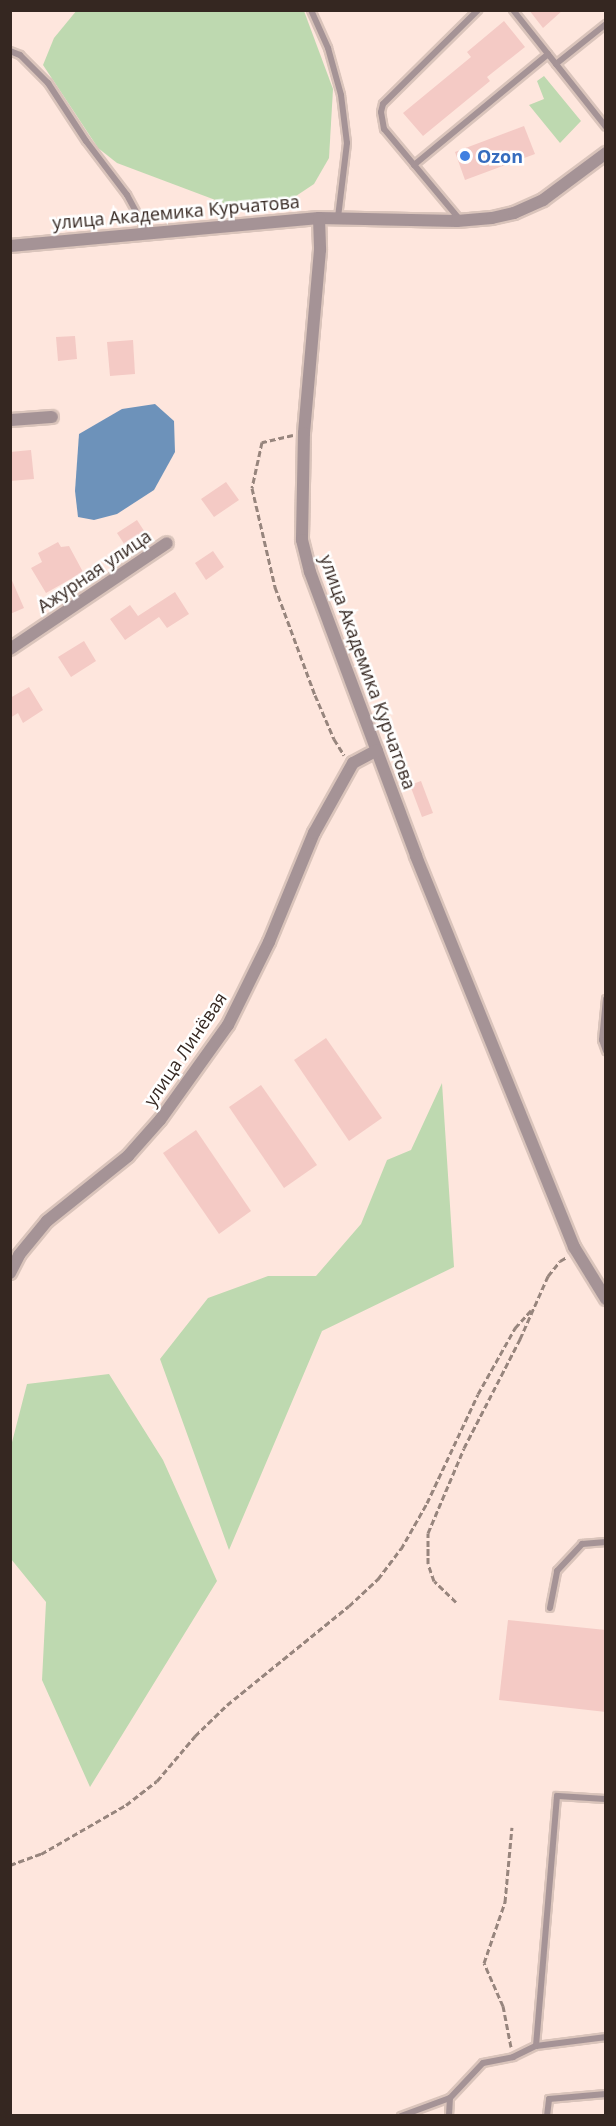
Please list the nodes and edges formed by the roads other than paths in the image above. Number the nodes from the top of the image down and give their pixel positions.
1 (311, 10) edge
2 (478, 10) edge
3 (513, 10) edge
4 (606, 24) edge
5 (10, 51) edge
6 (548, 54) junction
7 (556, 64) junction
8 (606, 127) edge
9 (606, 153) edge
10 (414, 165) junction
11 (338, 217) junction
12 (319, 218) junction
13 (461, 221) junction
14 (147, 232) junction
15 (10, 246) edge
16 (52, 417) dead end
17 (10, 420) edge
18 (167, 543) dead end
19 (10, 649) edge
20 (377, 750) junction
21 (606, 999) edge
22 (606, 1051) edge
23 (10, 1273) edge
24 (606, 1299) edge
25 (606, 1542) edge
26 (550, 1608) dead end
27 (606, 1799) edge
28 (606, 2037) edge
29 (537, 2046) junction
30 (606, 2094) edge
31 (450, 2098) junction
32 (401, 2115) edge
33 (449, 2115) edge
34 (547, 2115) edge

1 - 11 lane
2 - 10 lane
3 - 6 lane
4 - 7 lane
5 - 14 lane
6 - 7 lane
6 - 10 lane
7 - 8 lane
9 - 13 street
10 - 13 lane
11 - 12 street
11 - 13 street
12 - 14 street, улица Академика Курчатова
12 - 20 street, улица Академика Курчатова
14 - 15 street, улица Академика Курчатова
16 - 17 street
18 - 19 street, Ажурная улица
20 - 23 street, улица Линёвая
20 - 24 street, улица Академика Курчатова
21 - 22 lane
25 - 26 lane
27 - 29 lane
28 - 29 lane
29 - 31 lane
30 - 34 lane
31 - 32 lane
31 - 33 lane

